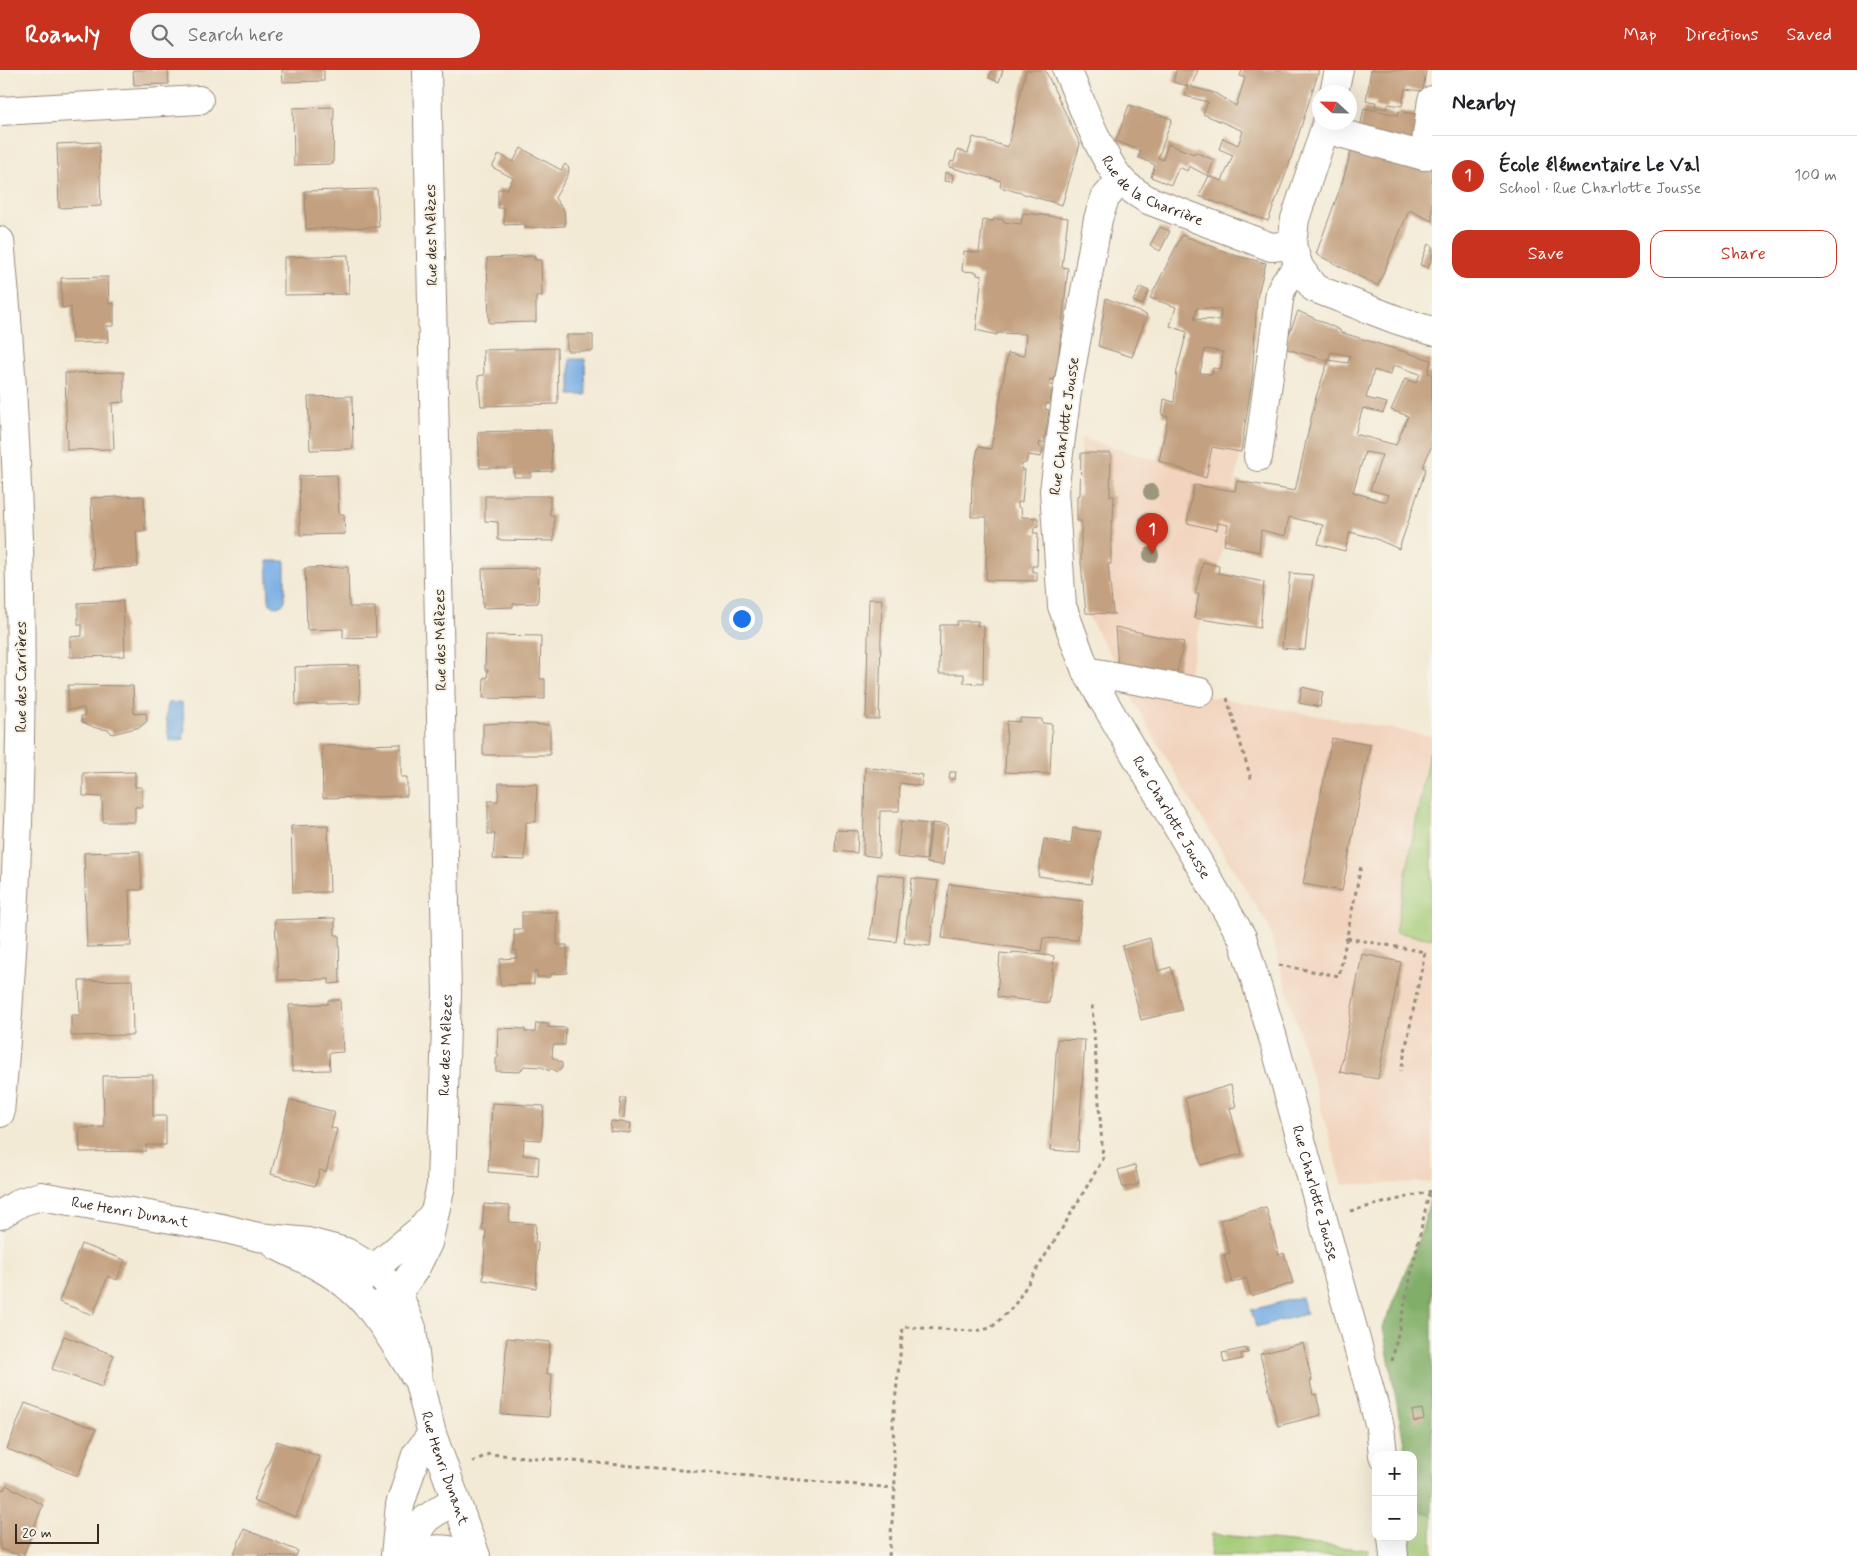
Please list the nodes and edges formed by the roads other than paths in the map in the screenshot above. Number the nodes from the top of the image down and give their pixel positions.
1 (427, 70) edge
2 (1066, 70) edge
3 (1339, 70) edge
4 (1336, 85) edge
5 (199, 100) dead end
6 (1432, 100) edge
7 (0, 111) edge
8 (1325, 130) edge
9 (1339, 130) edge
10 (1121, 180) junction
11 (0, 241) edge
12 (1296, 256) junction
13 (1432, 331) edge
14 (1258, 457) dead end
15 (1086, 671) junction
16 (1200, 692) road end
17 (0, 1113) edge
18 (1, 1210) edge
19 (437, 1210) junction
20 (258, 1237) junction
21 (372, 1268) junction
22 (350, 1288) junction
23 (398, 1293) junction
24 (372, 1310) junction
25 (418, 1380) junction
26 (432, 1434) junction
27 (1383, 1451) edge
28 (450, 1487) junction
29 (1392, 1541) edge
30 (395, 1556) edge
31 (400, 1556) edge
32 (412, 1556) edge
33 (468, 1556) edge
34 (476, 1556) edge
35 (1394, 1556) edge

1 - 19 street, Rue des Mélèzes
2 - 10 street, Rue de la Charrière
3 - 4 street
5 - 7 street
6 - 9 street
8 - 12 street
10 - 12 street, Rue de la Charrière
10 - 15 street, Rue Charlotte Jousse
11 - 17 street, Rue des Carrières
12 - 13 street
12 - 14 street
15 - 16 street
15 - 27 street, Rue Charlotte Jousse
18 - 20 street, Rue Henri Dunant
19 - 21 street
19 - 23 street, Rue des Mélèzes
20 - 21 street, Rue Henri Dunant
20 - 22 street, Rue Henri Dunant
21 - 22 street
21 - 23 street, Rue Henri Dunant
22 - 24 street, Rue Henri Dunant
23 - 24 street, Rue des Mélèzes
23 - 25 street, Rue Henri Dunant
24 - 25 street, Rue Henri Dunant
25 - 26 street, Rue Henri Dunant
26 - 28 street, Rue Henri Dunant
26 - 30 street
28 - 31 street
28 - 34 street, Rue Henri Dunant
29 - 35 street
32 - 33 street

